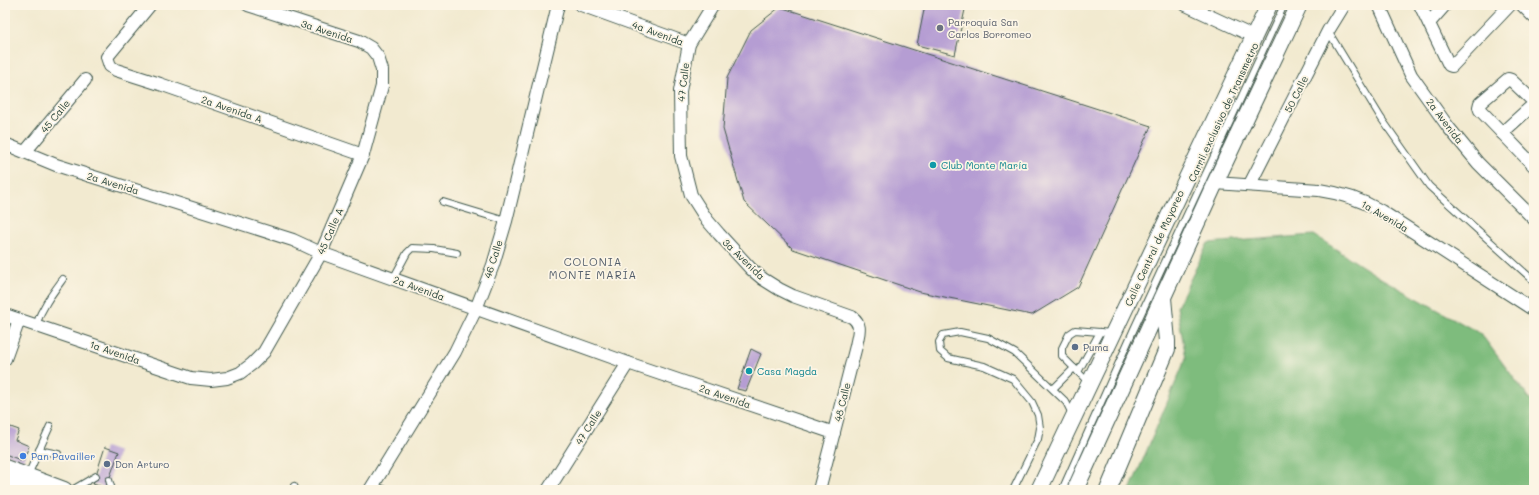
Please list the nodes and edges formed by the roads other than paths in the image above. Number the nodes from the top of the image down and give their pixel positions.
1 (150, 5) edge
2 (248, 5) edge
3 (558, 5) edge
4 (581, 5) edge
5 (1186, 5) edge
6 (1269, 5) edge
7 (1284, 5) edge
8 (1299, 5) edge
9 (1344, 5) edge
10 (1379, 5) edge
11 (1420, 5) edge
12 (1445, 5) edge
13 (1510, 5) edge
14 (1522, 5) edge
15 (710, 9) edge
16 (1534, 17) edge
17 (1429, 23) junction
18 (1328, 31) junction
19 (1244, 32) dead end
20 (689, 44) junction
21 (378, 58) joint
22 (85, 80) dead end
23 (1534, 103) edge
24 (1502, 134) junction
25 (5, 144) edge
26 (25, 152) junction
27 (363, 155) junction
28 (681, 156) joint
29 (1534, 166) edge
30 (1215, 183) junction
31 (1250, 184) junction
32 (443, 202) dead end
33 (1534, 220) edge
34 (506, 221) junction
35 (457, 252) dead end
36 (321, 253) junction
37 (63, 279) dead end
38 (393, 279) junction
39 (1534, 280) edge
40 (1163, 298) junction
41 (476, 309) junction
42 (1534, 310) edge
43 (5, 315) edge
44 (852, 316) joint
45 (19, 320) junction
46 (36, 326) junction
47 (1107, 332) junction
48 (5, 359) edge
49 (628, 363) junction
50 (1076, 370) junction
51 (226, 378) joint
52 (1090, 384) junction
53 (1053, 390) junction
54 (1074, 418) junction
55 (50, 426) dead end
56 (834, 433) junction
57 (40, 450) junction
58 (58, 454) dead end
59 (5, 468) edge
60 (96, 476) dead end
61 (109, 480) dead end
62 (5, 482) edge
63 (27, 483) edge
64 (372, 487) edge
65 (64, 490) edge
66 (72, 490) edge
67 (112, 490) edge
68 (386, 490) edge
69 (548, 490) edge
70 (819, 490) edge
71 (1013, 490) edge
72 (1039, 490) edge
73 (1062, 490) edge
74 (1075, 490) edge
75 (1108, 490) edge

1 - 27 street, 2a Avenida A
2 - 21 street, 3a Avenida
3 - 34 street, 46 Calle
4 - 20 street, 4a Avenida
5 - 19 street
6 - 47 main road, Calle Central de Mayoreo
7 - 73 lane, Carril exclusivo de Transmetro
8 - 30 main road
9 - 18 street, 50 Calle
10 - 33 street, 2a Avenida
11 - 17 street
12 - 17 street
13 - 17 street
14 - 16 street
15 - 20 street, 47 Calle
18 - 31 street, 50 Calle
18 - 39 lane
20 - 28 street, 47 Calle
21 - 27 street, 45 Calle A
22 - 26 street, 45 Calle
23 - 24 street
23 - 24 street
24 - 29 street
25 - 26 street, 2a Avenida
26 - 36 street, 2a Avenida
27 - 36 street, 45 Calle A
28 - 44 street, 3a Avenida
30 - 31 street, 1a Avenida
30 - 40 main road
31 - 42 street, 1a Avenida
32 - 34 lane
34 - 41 street, 46 Calle
35 - 38 lane
36 - 38 street, 2a Avenida
36 - 51 street, 45 Calle A
37 - 46 lane
38 - 41 street, 2a Avenida
40 - 74 main road
40 - 75 main road
41 - 49 street, 2a Avenida
41 - 64 street, 46 Calle
43 - 45 street, 1a Avenida
44 - 56 street, 48 Calle
45 - 46 street, 1a Avenida
45 - 48 street
46 - 51 street, 1a Avenida
47 - 50 lane
47 - 50 lane
47 - 52 main road, Calle Central de Mayoreo
49 - 56 street, 2a Avenida
49 - 69 street, 47 Calle
50 - 52 lane
50 - 53 lane
52 - 54 main road, Calle Central de Mayoreo
53 - 54 lane
53 - 71 lane
54 - 72 main road, Calle Central de Mayoreo
55 - 57 lane
56 - 70 street, 48 Calle
57 - 58 lane
57 - 63 lane
59 - 63 main road
60 - 66 lane
61 - 67 lane
62 - 63 highway
63 - 65 main road
64 - 68 lane

